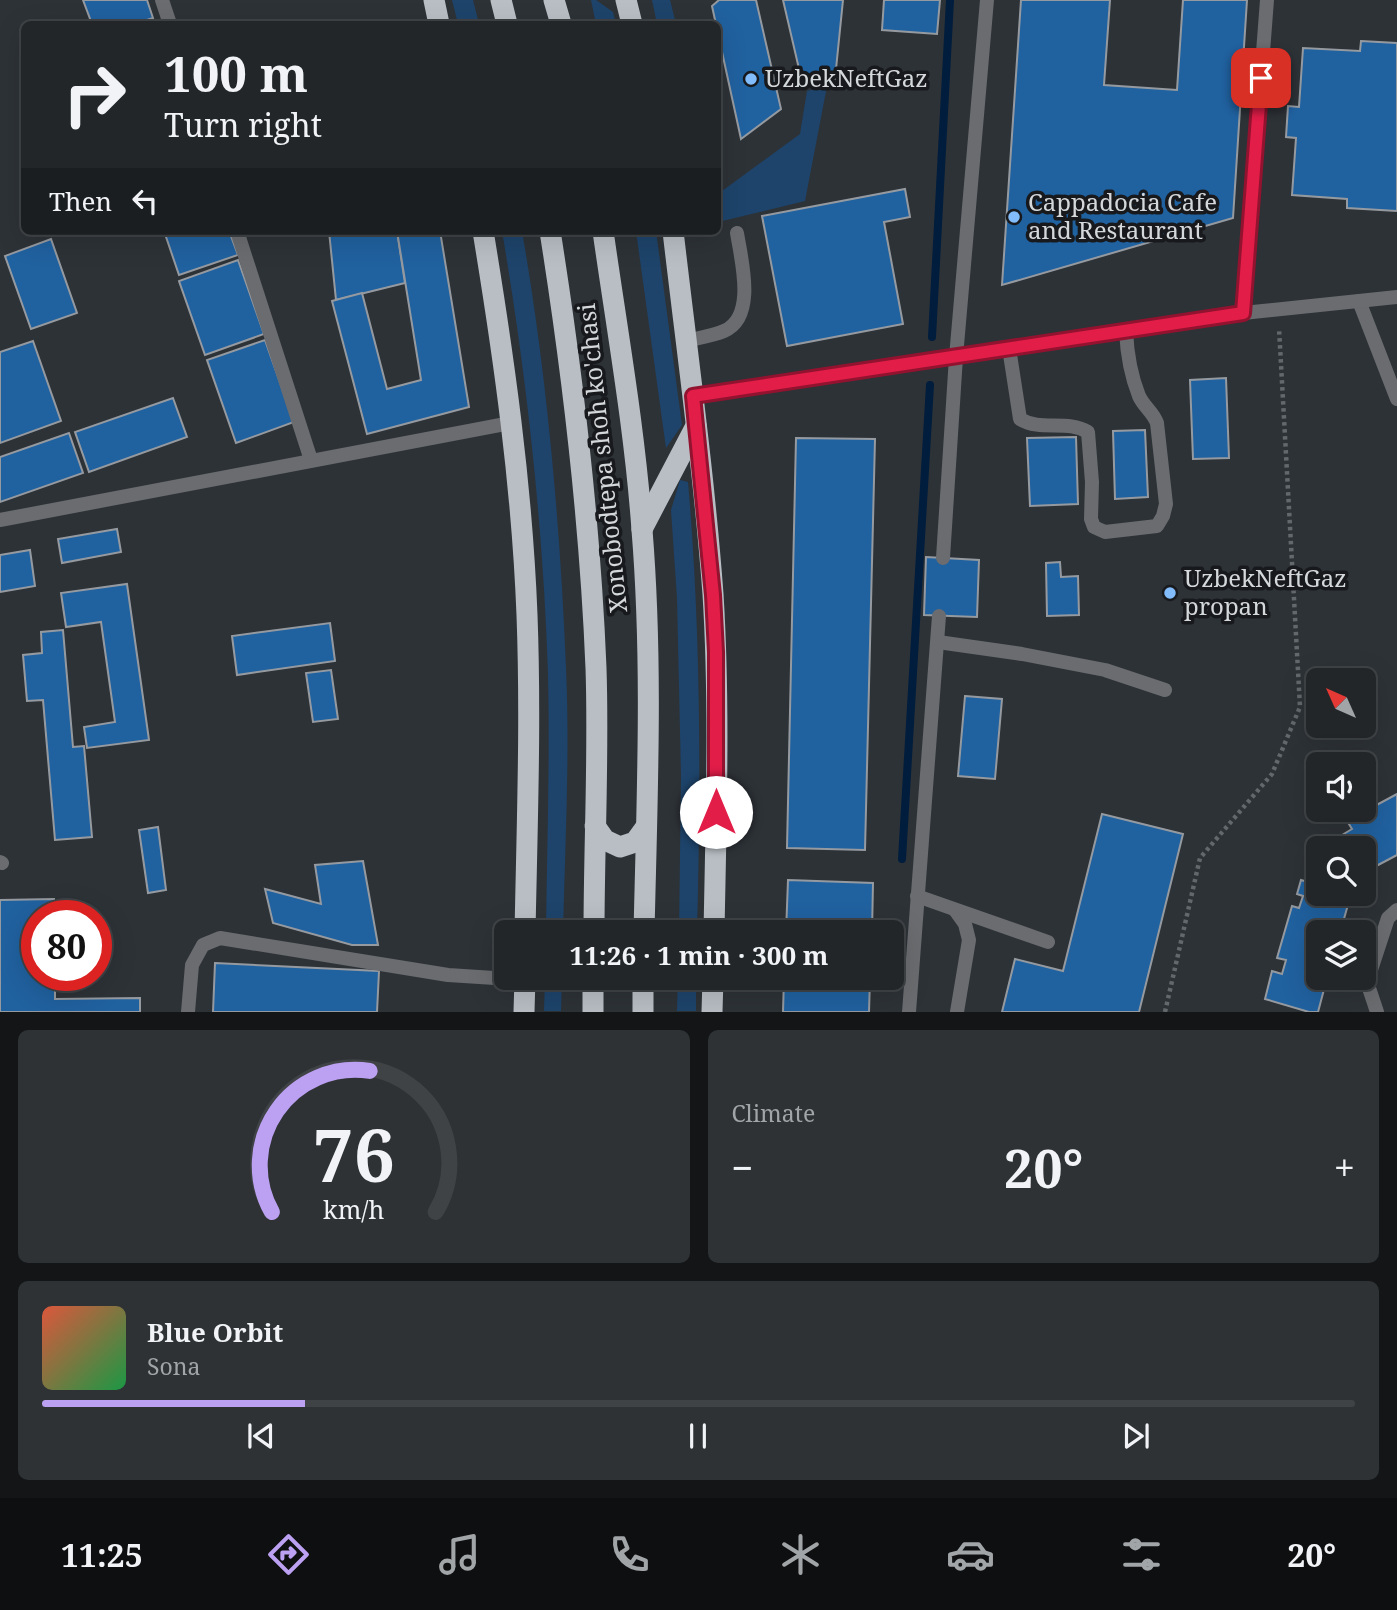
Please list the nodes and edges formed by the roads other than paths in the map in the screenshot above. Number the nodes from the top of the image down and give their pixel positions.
1 (162, 0) edge
2 (434, 0) edge
3 (501, 0) edge
4 (554, 0) edge
5 (987, 0) edge
6 (1267, 0) edge
7 (169, 21) edge
8 (438, 21) edge
9 (506, 21) edge
10 (560, 21) edge
11 (737, 233) dead end
12 (238, 235) edge
13 (484, 235) edge
14 (551, 235) edge
15 (604, 235) edge
16 (673, 235) edge
17 (1397, 297) edge
18 (1359, 301) junction
19 (1243, 313) junction
20 (1126, 331) junction
21 (686, 341) junction
22 (1009, 348) junction
23 (956, 357) junction
24 (693, 396) junction
25 (1397, 399) edge
26 (511, 423) junction
27 (696, 426) junction
28 (311, 460) junction
29 (0, 520) edge
30 (642, 529) junction
31 (943, 558) dead end
32 (939, 616) dead end
33 (938, 642) junction
34 (1165, 691) dead end
35 (594, 826) junction
36 (646, 827) junction
37 (917, 896) junction
38 (1397, 909) edge
39 (955, 910) junction
40 (525, 920) edge
41 (594, 920) edge
42 (644, 920) edge
43 (714, 920) edge
44 (1048, 943) dead end
45 (494, 977) edge
46 (525, 990) edge
47 (593, 990) edge
48 (643, 990) edge
49 (713, 990) edge
50 (188, 1012) edge
51 (524, 1012) edge
52 (593, 1012) edge
53 (643, 1012) edge
54 (712, 1012) edge
55 (909, 1012) edge
56 (957, 1012) edge
57 (1377, 1012) edge

1 - 7 street
2 - 8 highway
3 - 9 highway
4 - 10 highway
5 - 23 street
6 - 19 street
11 - 21 street
12 - 28 street
13 - 26 highway
14 - 35 highway, Xonobodtepa shoh ko'chasi
15 - 30 highway, Xonobodtepa shoh ko'chasi
16 - 21 highway
17 - 18 street
18 - 19 street
18 - 25 street
19 - 20 street
20 - 22 street
20 - 22 street
21 - 24 highway
22 - 23 street
23 - 24 street
23 - 31 street
24 - 27 highway
26 - 28 street
26 - 40 highway
27 - 30 highway
27 - 43 highway
28 - 29 street
30 - 36 highway, Xonobodtepa shoh ko'chasi
32 - 33 street
33 - 34 street
33 - 37 street
35 - 36 highway
35 - 41 highway, Xonobodtepa shoh ko'chasi
36 - 42 highway, Xonobodtepa shoh ko'chasi
37 - 39 street
37 - 55 street
38 - 57 street
39 - 44 street
39 - 56 street
45 - 50 street
46 - 51 highway
47 - 52 highway
48 - 53 highway
49 - 54 highway

